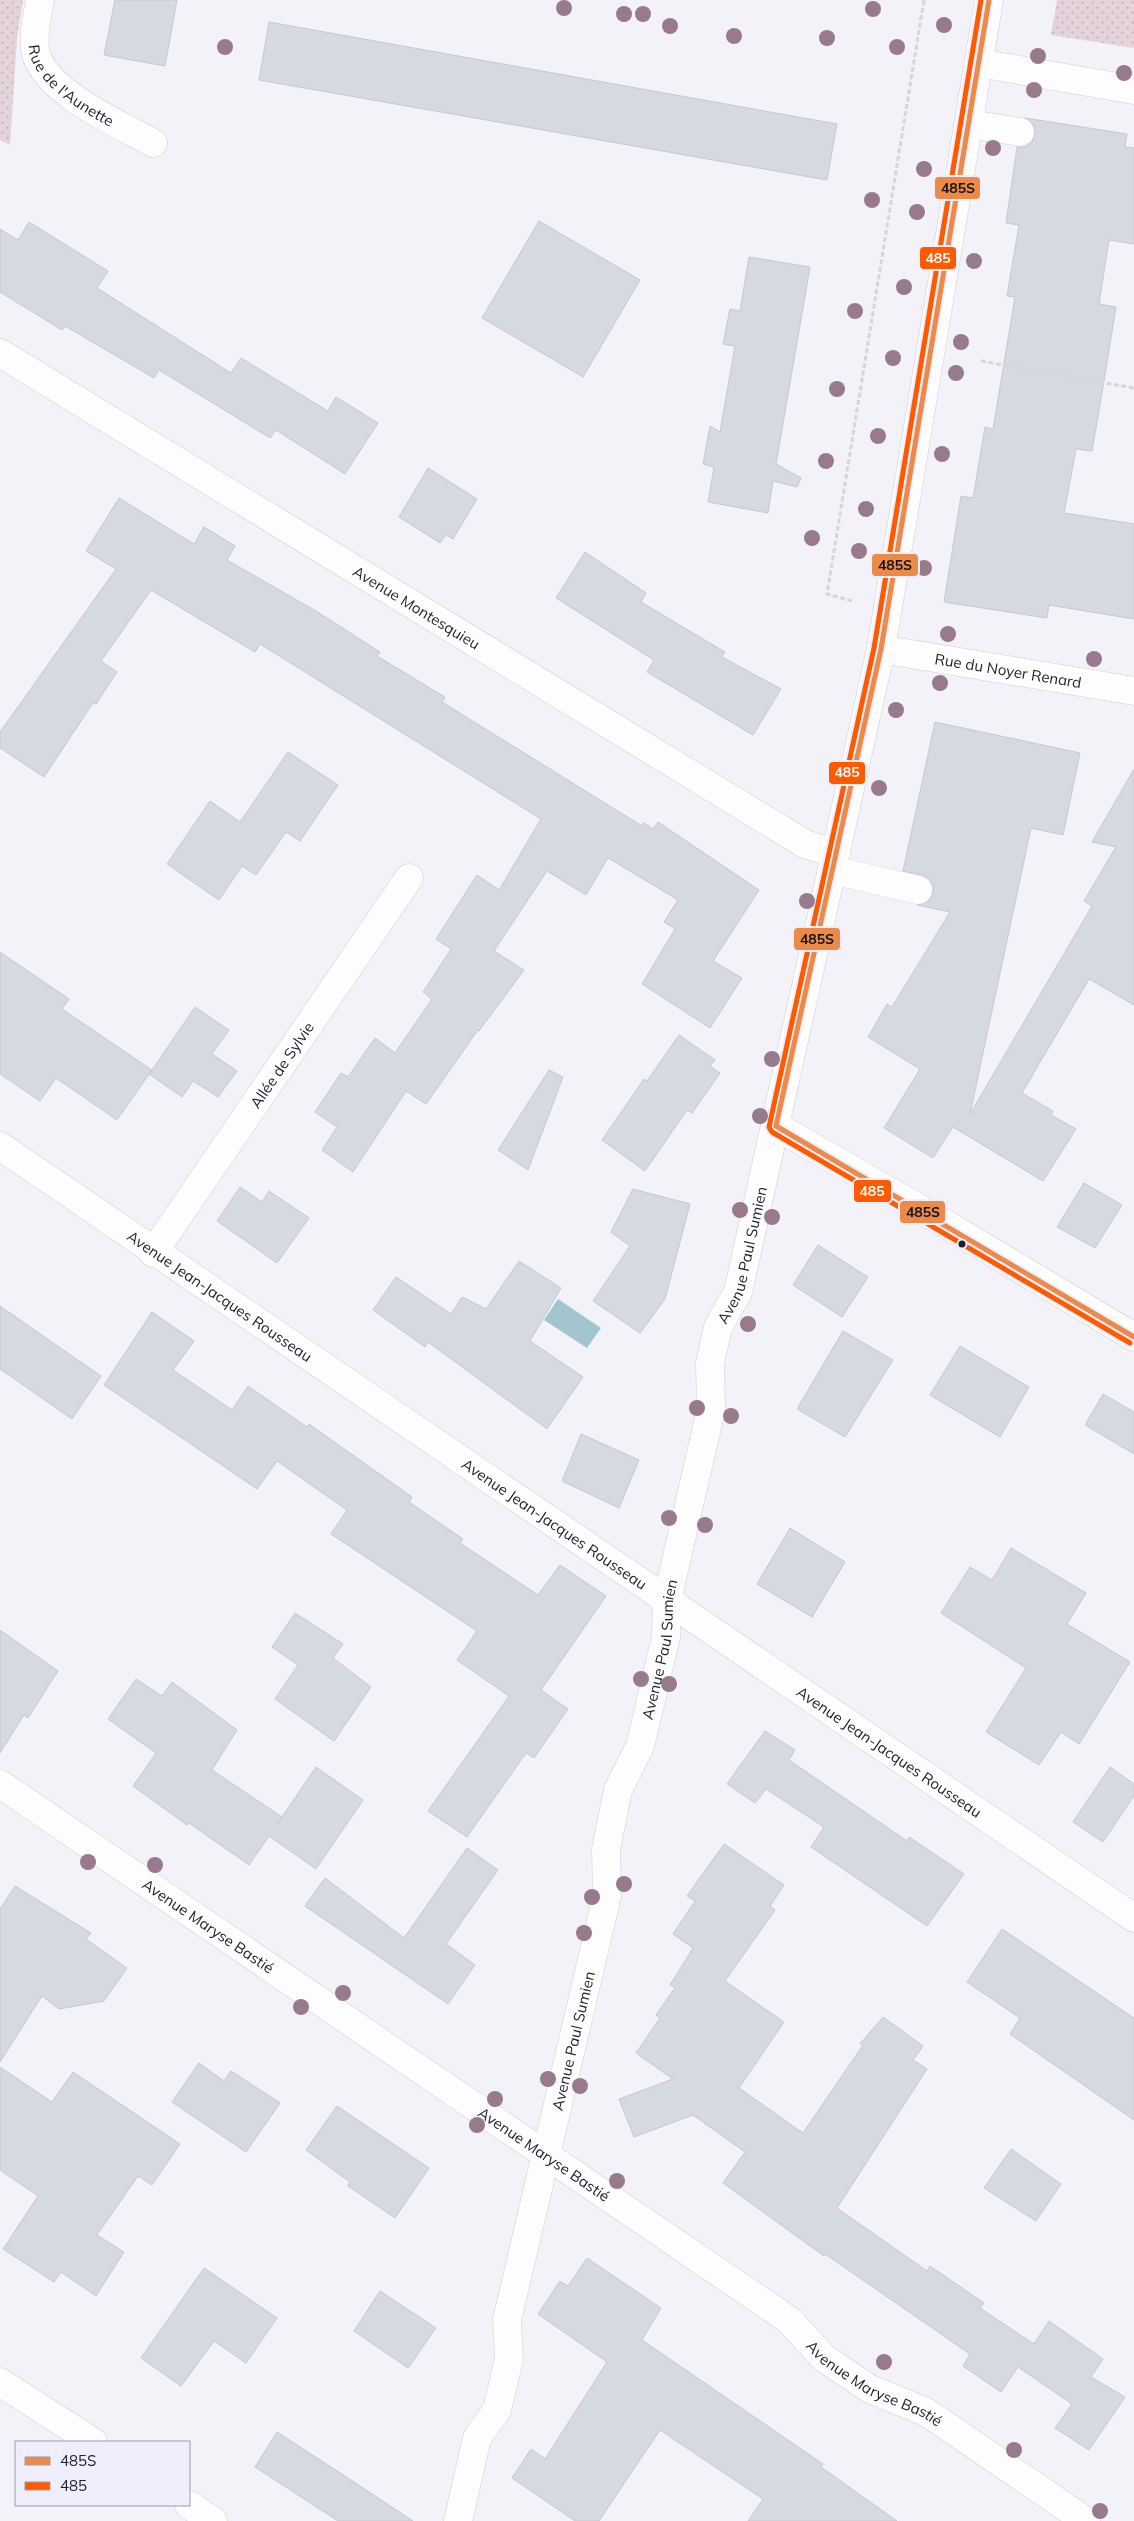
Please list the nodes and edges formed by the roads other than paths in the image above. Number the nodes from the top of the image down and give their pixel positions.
1 (40, 0) edge
2 (989, 0) edge
3 (979, 63) junction
4 (1134, 90) edge
5 (969, 124) junction
6 (1020, 132) dead end
7 (152, 143) dead end
8 (0, 353) edge
9 (881, 648) junction
10 (1134, 690) edge
11 (834, 862) junction
12 (409, 878) dead end
13 (918, 890) dead end
14 (776, 1126) junction
15 (0, 1146) edge
16 (153, 1253) junction
17 (1134, 1337) edge
18 (667, 1600) junction
19 (0, 1784) edge
20 (1134, 1918) edge
21 (546, 2154) junction
22 (0, 2382) edge
23 (91, 2441) edge
24 (190, 2506) edge
25 (214, 2521) edge
26 (458, 2521) edge
27 (1086, 2521) edge

1 - 7 street, Rue de l'Aunette
2 - 3 street, Avenue Paul Sumien
3 - 4 street
3 - 5 street, Avenue Paul Sumien
5 - 6 street
5 - 9 street, Avenue Paul Sumien
8 - 11 street, Avenue Montesquieu
9 - 10 street, Rue du Noyer Renard
9 - 11 street, Avenue Paul Sumien
11 - 13 street, Avenue Montesquieu
11 - 14 street, Avenue Paul Sumien
12 - 16 street, Allée de Sylvie
14 - 17 street
14 - 18 street, Avenue Paul Sumien
15 - 16 street, Avenue Jean-Jacques Rousseau
16 - 18 street, Avenue Jean-Jacques Rousseau
18 - 20 street, Avenue Jean-Jacques Rousseau
18 - 21 street, Avenue Paul Sumien
19 - 21 street, Avenue Maryse Bastié
21 - 26 street, Avenue Paul Sumien
21 - 27 street, Avenue Maryse Bastié
22 - 23 street
24 - 25 street

